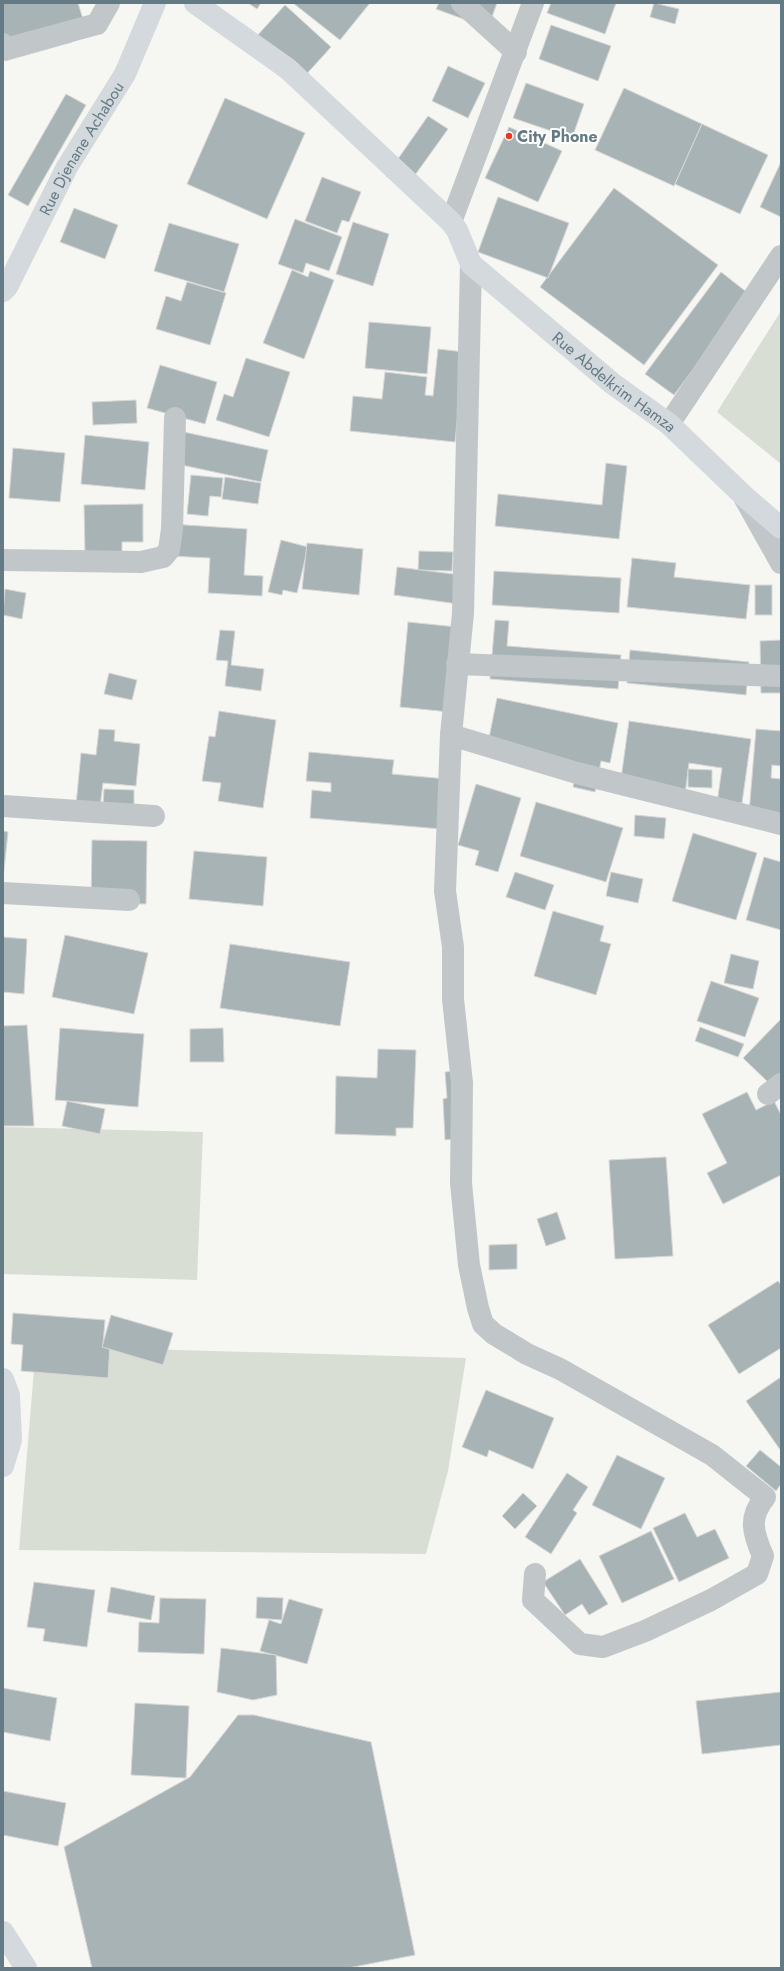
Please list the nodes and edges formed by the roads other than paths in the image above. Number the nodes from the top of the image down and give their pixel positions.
1 (109, 3) edge
2 (155, 3) edge
3 (195, 3) edge
4 (462, 3) edge
5 (533, 3) edge
6 (3, 44) edge
7 (516, 52) junction
8 (454, 226) junction
9 (781, 256) edge
10 (471, 264) junction
11 (3, 291) edge
12 (175, 418) dead end
13 (669, 424) junction
14 (743, 495) junction
15 (781, 528) edge
16 (3, 560) edge
17 (781, 563) edge
18 (457, 664) junction
19 (781, 676) edge
20 (451, 735) junction
21 (3, 806) edge
22 (154, 816) dead end
23 (781, 824) edge
24 (3, 893) edge
25 (129, 900) dead end
26 (3, 1379) edge
27 (3, 1466) edge
28 (773, 1492) edge
29 (535, 1574) dead end
30 (3, 1932) edge
31 (26, 1968) edge

1 - 6 street
2 - 11 street, Rue Djenane Achabou
3 - 8 street
4 - 7 street
5 - 7 street
7 - 8 street
8 - 10 street, Rue Abdelkrim Hamza
9 - 13 street
10 - 13 street, Rue Abdelkrim Hamza
10 - 18 street
12 - 16 street
13 - 14 street, Rue Abdelkrim Hamza
14 - 15 street, Rue Abdelkrim Hamza
14 - 17 street
18 - 19 street
18 - 20 street
20 - 23 street
20 - 28 street
21 - 22 street
24 - 25 street
26 - 27 street
28 - 29 street
30 - 31 street

